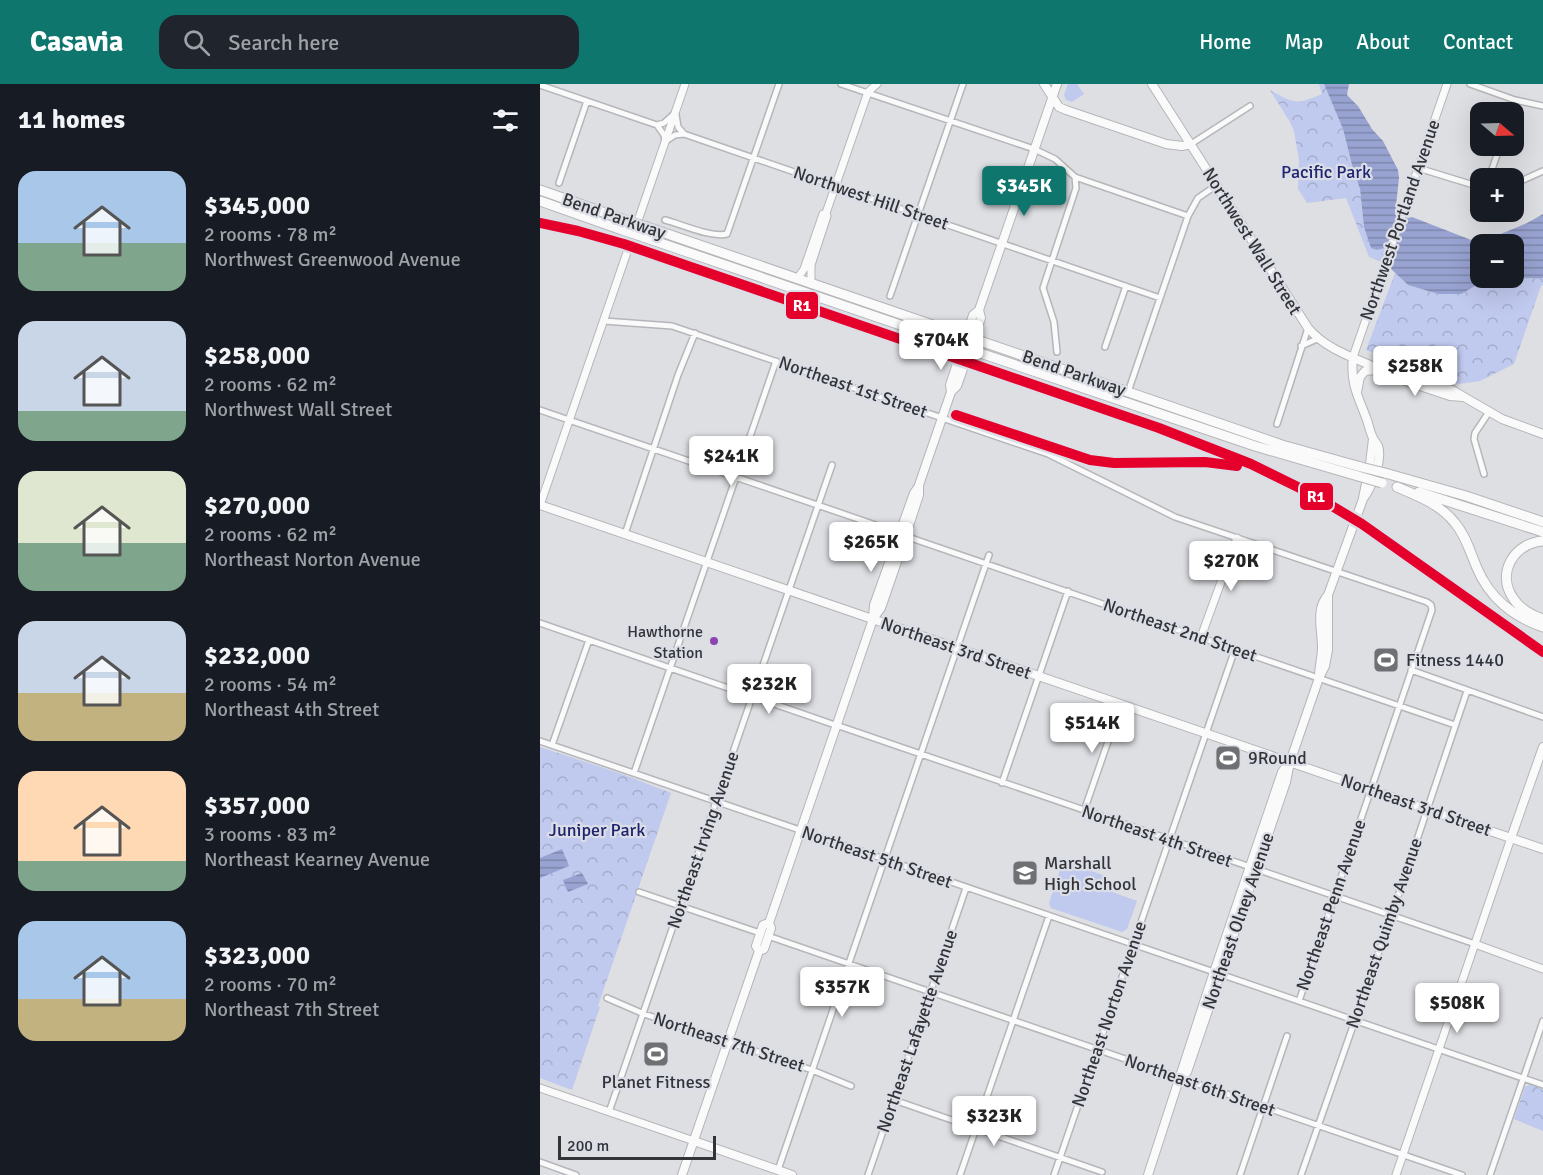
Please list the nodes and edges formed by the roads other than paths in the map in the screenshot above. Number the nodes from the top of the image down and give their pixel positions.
1 (685, 84) edge
2 (779, 84) edge
3 (841, 84) edge
4 (877, 84) edge
5 (963, 84) edge
6 (1044, 84) edge
7 (1057, 84) edge
8 (1152, 84) edge
9 (1447, 84) edge
10 (1470, 84) edge
11 (540, 85) edge
12 (554, 87) edge
13 (867, 92) junction
14 (1052, 96) junction
15 (1515, 100) joint
16 (588, 101) junction
17 (1250, 106) dead end
18 (1543, 106) edge
19 (675, 113) junction
20 (950, 121) junction
21 (657, 125) junction
22 (684, 134) junction
23 (665, 142) junction
24 (1191, 144) junction
25 (1034, 149) junction
26 (754, 158) junction
27 (1418, 168) junction
28 (1543, 171) edge
29 (1075, 177) junction
30 (1524, 180) edge
31 (559, 183) dead end
32 (1470, 184) edge
33 (1217, 185) junction
34 (835, 186) junction
35 (540, 190) edge
36 (540, 201) edge
37 (826, 213) junction
38 (917, 214) junction
39 (1188, 216) junction
40 (665, 220) dead end
41 (1002, 243) junction
42 (1052, 260) junction
43 (797, 279) junction
44 (811, 284) junction
45 (1126, 286) junction
46 (890, 296) dead end
47 (1160, 298) junction
48 (604, 321) junction
49 (1308, 328) junction
50 (695, 333) junction
51 (1317, 339) junction
52 (1301, 346) junction
53 (1105, 347) dead end
54 (962, 350) junction
55 (1057, 352) dead end
56 (1353, 357) junction
57 (776, 361) junction
58 (1379, 369) junction
59 (1425, 387) junction
60 (1445, 388) junction
61 (1128, 392) junction
62 (1356, 396) junction
63 (1463, 397) junction
64 (540, 410) edge
65 (1489, 412) junction
66 (943, 418) junction
67 (569, 421) junction
68 (1277, 424) dead end
69 (1543, 434) edge
70 (654, 449) junction
71 (832, 465) dead end
72 (1372, 474) junction
73 (1484, 474) dead end
74 (736, 477) junction
75 (1397, 487) junction
76 (540, 505) edge
77 (818, 505) junction
78 (1543, 522) edge
79 (1543, 532) edge
80 (625, 534) junction
81 (902, 534) junction
82 (1237, 538) junction
83 (1543, 541) edge
84 (989, 555) dead end
85 (707, 562) junction
86 (986, 563) junction
87 (1337, 572) junction
88 (789, 590) junction
89 (1068, 591) junction
90 (1431, 605) joint
91 (873, 619) junction
92 (1543, 619) edge
93 (540, 623) edge
94 (1543, 627) edge
95 (1201, 637) junction
96 (589, 640) junction
97 (957, 648) junction
98 (1235, 649) junction
99 (670, 668) junction
100 (1411, 670) junction
101 (1039, 676) junction
102 (1319, 678) junction
103 (1467, 691) junction
104 (752, 697) junction
105 (1121, 704) junction
106 (1398, 706) junction
107 (1543, 717) edge
108 (1455, 725) junction
109 (837, 726) junction
110 (1206, 734) junction
111 (540, 741) edge
112 (552, 745) junction
113 (1542, 752) edge
114 (921, 754) junction
115 (1290, 762) junction
116 (634, 773) junction
117 (1002, 783) junction
118 (1370, 789) junction
119 (716, 802) junction
120 (1427, 809) junction
121 (1084, 812) junction
122 (801, 831) junction
123 (1511, 838) junction
124 (1169, 840) junction
125 (1543, 849) edge
126 (884, 859) junction
127 (1253, 869) junction
128 (966, 888) junction
129 (639, 892) dead end
130 (1334, 897) junction
131 (680, 905) junction
132 (1049, 916) junction
133 (1391, 917) junction
134 (764, 935) junction
135 (1474, 944) junction
136 (1133, 945) junction
137 (849, 964) junction
138 (1543, 969) edge
139 (1217, 973) junction
140 (930, 993) junction
141 (607, 998) dead end
142 (1299, 1001) junction
143 (644, 1014) junction
144 (1012, 1020) junction
145 (1355, 1020) junction
146 (1543, 1021) edge
147 (1287, 1036) dead end
148 (728, 1041) junction
149 (1439, 1049) junction
150 (1097, 1050) junction
151 (812, 1070) junction
152 (1181, 1078) junction
153 (1523, 1078) junction
154 (1543, 1085) edge
155 (851, 1086) dead end
156 (540, 1088) edge
157 (894, 1100) junction
158 (1263, 1106) junction
159 (609, 1112) junction
160 (1318, 1125) junction
161 (976, 1128) junction
162 (694, 1141) junction
163 (1403, 1155) junction
164 (1060, 1157) junction
165 (540, 1162) edge
166 (778, 1170) junction
167 (1102, 1172) dead end
168 (576, 1175) edge
169 (682, 1175) edge
170 (792, 1175) edge
171 (868, 1175) edge
172 (960, 1175) edge
173 (1054, 1175) edge
174 (1148, 1175) edge
175 (1240, 1175) edge
176 (1301, 1175) edge
177 (1396, 1175) edge
178 (1462, 1175) edge
179 (1490, 1175) edge

1 - 19 street
2 - 26 street
3 - 13 street
4 - 13 street
5 - 20 street
6 - 14 main road
7 - 14 main road
8 - 24 main road, Northwest Wall Street
9 - 27 street, Northwest Portland Avenue
10 - 15 street
11 - 12 street
12 - 16 street
13 - 20 street
13 - 34 street
14 - 24 main road
14 - 25 main road
15 - 18 street
16 - 21 street
16 - 31 street
17 - 24 street
19 - 21 street
19 - 22 street
19 - 23 street
20 - 25 street
20 - 38 street
21 - 23 street
22 - 23 street
22 - 26 street, Northwest Hill Street
23 - 48 street
24 - 33 main road, Northwest Wall Street
25 - 29 street
25 - 41 main road
26 - 34 street, Northwest Hill Street
26 - 40 street
27 - 32 street
27 - 56 street, Northwest Portland Avenue
28 - 30 street
29 - 39 street
29 - 42 street
33 - 39 street
33 - 49 main road, Northwest Wall Street
34 - 37 street
34 - 38 street, Northwest Hill Street
35 - 43 highway, Bend Parkway, bridge
36 - 54 highway, Bend Parkway, bridge
37 - 43 street
37 - 44 street
38 - 41 street, Northwest Hill Street
38 - 46 street
39 - 47 street
41 - 42 street, Northwest Hill Street
41 - 54 main road
42 - 45 street, Northwest Hill Street
42 - 55 street
43 - 44 highway, Bend Parkway
44 - 61 highway, Bend Parkway, bridge
45 - 47 street, Northwest Hill Street
45 - 53 street
47 - 61 street
48 - 50 street, Northeast 1st Street
48 - 67 street
49 - 51 main road, Northwest Wall Street
49 - 52 street
50 - 57 street, Northeast 1st Street
50 - 70 street
51 - 52 street
51 - 56 main road, Northwest Wall Street
52 - 68 street
54 - 66 main road
54 - 72 highway, Bend Parkway, bridge
56 - 58 main road, Northwest Wall Street
56 - 62 main road
57 - 66 street, Northeast 1st Street
57 - 74 street
58 - 59 main road, Northwest Wall Street
58 - 60 main road, Northwest Wall Street
58 - 62 main road
59 - 60 main road
59 - 63 main road, Northwest Wall Street
60 - 63 main road, Northwest Wall Street
61 - 72 highway, Bend Parkway
62 - 72 main road, Northeast Olney Avenue
63 - 65 main road, Northwest Wall Street
64 - 67 street, Northeast 2nd Street
65 - 69 main road, Northwest Wall Street
65 - 73 street
66 - 81 main road
66 - 82 street, Northeast 1st Street
67 - 70 street, Northeast 2nd Street
67 - 76 street
70 - 74 street, Northeast 2nd Street
70 - 80 street
71 - 77 street, Northeast Irving Avenue
72 - 75 highway, Bend Parkway
72 - 78 highway, Bend Parkway
72 - 87 main road, Northeast Olney Avenue
74 - 77 street, Northeast 2nd Street
74 - 85 street
75 - 79 highway, Bend Parkway
75 - 94 highway
76 - 80 main road, Northeast 3rd Street
77 - 81 street, Northeast 2nd Street
77 - 88 street, Northeast Irving Avenue
80 - 85 main road, Northeast 3rd Street
81 - 86 street, Northeast 2nd Street
81 - 91 main road
82 - 87 street, Northeast 1st Street
82 - 95 street
83 - 92 highway
84 - 86 street
85 - 88 main road, Northeast 3rd Street
85 - 99 street
86 - 89 street, Northeast 2nd Street
86 - 97 street
87 - 90 street, Northeast 1st Street
87 - 102 main road, Northeast Olney Avenue
88 - 91 main road, Northeast 3rd Street
88 - 104 street, Northeast Irving Avenue
89 - 95 street, Northeast 2nd Street
89 - 101 street
90 - 100 street, Northeast Penn Avenue
91 - 97 main road, Northeast 3rd Street
91 - 109 main road
93 - 96 street, Northeast 4th Street
95 - 98 street, Northeast 2nd Street
96 - 99 street, Northeast 4th Street
96 - 112 street
97 - 101 main road, Northeast 3rd Street
97 - 114 street
98 - 102 street, Northeast 2nd Street
98 - 110 street, Northeast Norton Avenue
99 - 104 street, Northeast 4th Street
99 - 116 street
100 - 103 street
100 - 106 street, Northeast Penn Avenue
101 - 105 main road, Northeast 3rd Street
101 - 117 street
102 - 106 street, Northeast 2nd Street
102 - 115 main road, Northeast Olney Avenue
103 - 107 street
103 - 108 street, Northeast Quimby Avenue
104 - 109 street, Northeast 4th Street
104 - 119 street, Northeast Irving Avenue
105 - 110 main road, Northeast 3rd Street
105 - 121 street
106 - 108 street, Northeast 2nd Street
106 - 118 street, Northeast Penn Avenue
108 - 120 street, Northeast Quimby Avenue
109 - 114 street, Northeast 4th Street
109 - 122 main road
110 - 115 main road, Northeast 3rd Street
110 - 124 street, Northeast Norton Avenue
111 - 112 street, Northeast 5th Street
112 - 116 street, Northeast 5th Street
113 - 123 main road
114 - 117 street, Northeast 4th Street
114 - 126 street
115 - 118 main road, Northeast 3rd Street
115 - 127 main road, Northeast Olney Avenue
116 - 119 street, Northeast 5th Street
117 - 121 street, Northeast 4th Street
118 - 120 main road, Northeast 3rd Street
118 - 130 street, Northeast Penn Avenue
119 - 122 street, Northeast 5th Street
119 - 131 street, Northeast Irving Avenue
120 - 123 main road, Northeast 3rd Street
120 - 133 street, Northeast Quimby Avenue
121 - 124 street, Northeast 4th Street
122 - 126 street, Northeast 5th Street
122 - 134 main road
123 - 125 main road, Northeast 3rd Street
123 - 135 street
124 - 127 street, Northeast 4th Street
124 - 136 street, Northeast Norton Avenue
126 - 128 street, Northeast 5th Street
126 - 137 street
127 - 130 street, Northeast 4th Street
127 - 139 main road, Northeast Olney Avenue
128 - 132 street, Northeast 5th Street
128 - 140 street, Northeast Lafayette Avenue
129 - 131 street, Northeast 6th Street
130 - 133 street, Northeast 4th Street
130 - 142 street, Northeast Penn Avenue
131 - 134 street, Northeast 6th Street
131 - 143 street, Northeast Irving Avenue
132 - 136 street, Northeast 5th Street
132 - 144 street
133 - 135 street, Northeast 4th Street
133 - 145 street, Northeast Quimby Avenue
134 - 137 street, Northeast 6th Street
134 - 148 main road
135 - 138 street, Northeast 4th Street
135 - 149 street
136 - 139 street, Northeast 5th Street
136 - 150 street, Northeast Norton Avenue
137 - 140 street, Northeast 6th Street
137 - 151 street
139 - 142 street, Northeast 5th Street
139 - 152 main road, Northeast Olney Avenue
140 - 144 street, Northeast 6th Street
140 - 157 street, Northeast Lafayette Avenue
141 - 143 street, Northeast 7th Street
142 - 145 street, Northeast 5th Street
143 - 148 street, Northeast 7th Street
143 - 159 street, Northeast Irving Avenue
144 - 150 street, Northeast 6th Street
144 - 161 street
145 - 149 street, Northeast 5th Street
145 - 160 street, Northeast Quimby Avenue
146 - 153 street
147 - 158 street
148 - 151 street, Northeast 7th Street
148 - 162 main road
149 - 153 street, Northeast 5th Street
149 - 163 street
150 - 152 street, Northeast 6th Street
150 - 164 street, Northeast Norton Avenue
151 - 155 street, Northeast 7th Street
151 - 166 street
152 - 158 street, Northeast 6th Street
152 - 174 main road, Northeast Olney Avenue
153 - 154 street, Northeast 5th Street
153 - 179 street
156 - 159 street
157 - 161 street
157 - 171 street, Northeast Lafayette Avenue
158 - 160 street, Northeast 6th Street
158 - 175 street
159 - 162 street
160 - 163 street, Northeast 6th Street
160 - 176 street, Northeast Quimby Avenue
161 - 164 street
161 - 172 street
162 - 166 main road
162 - 169 main road
163 - 177 street
163 - 178 street, Northeast 6th Street
164 - 167 street
164 - 173 street, Northeast Norton Avenue
165 - 168 street
166 - 170 main road

